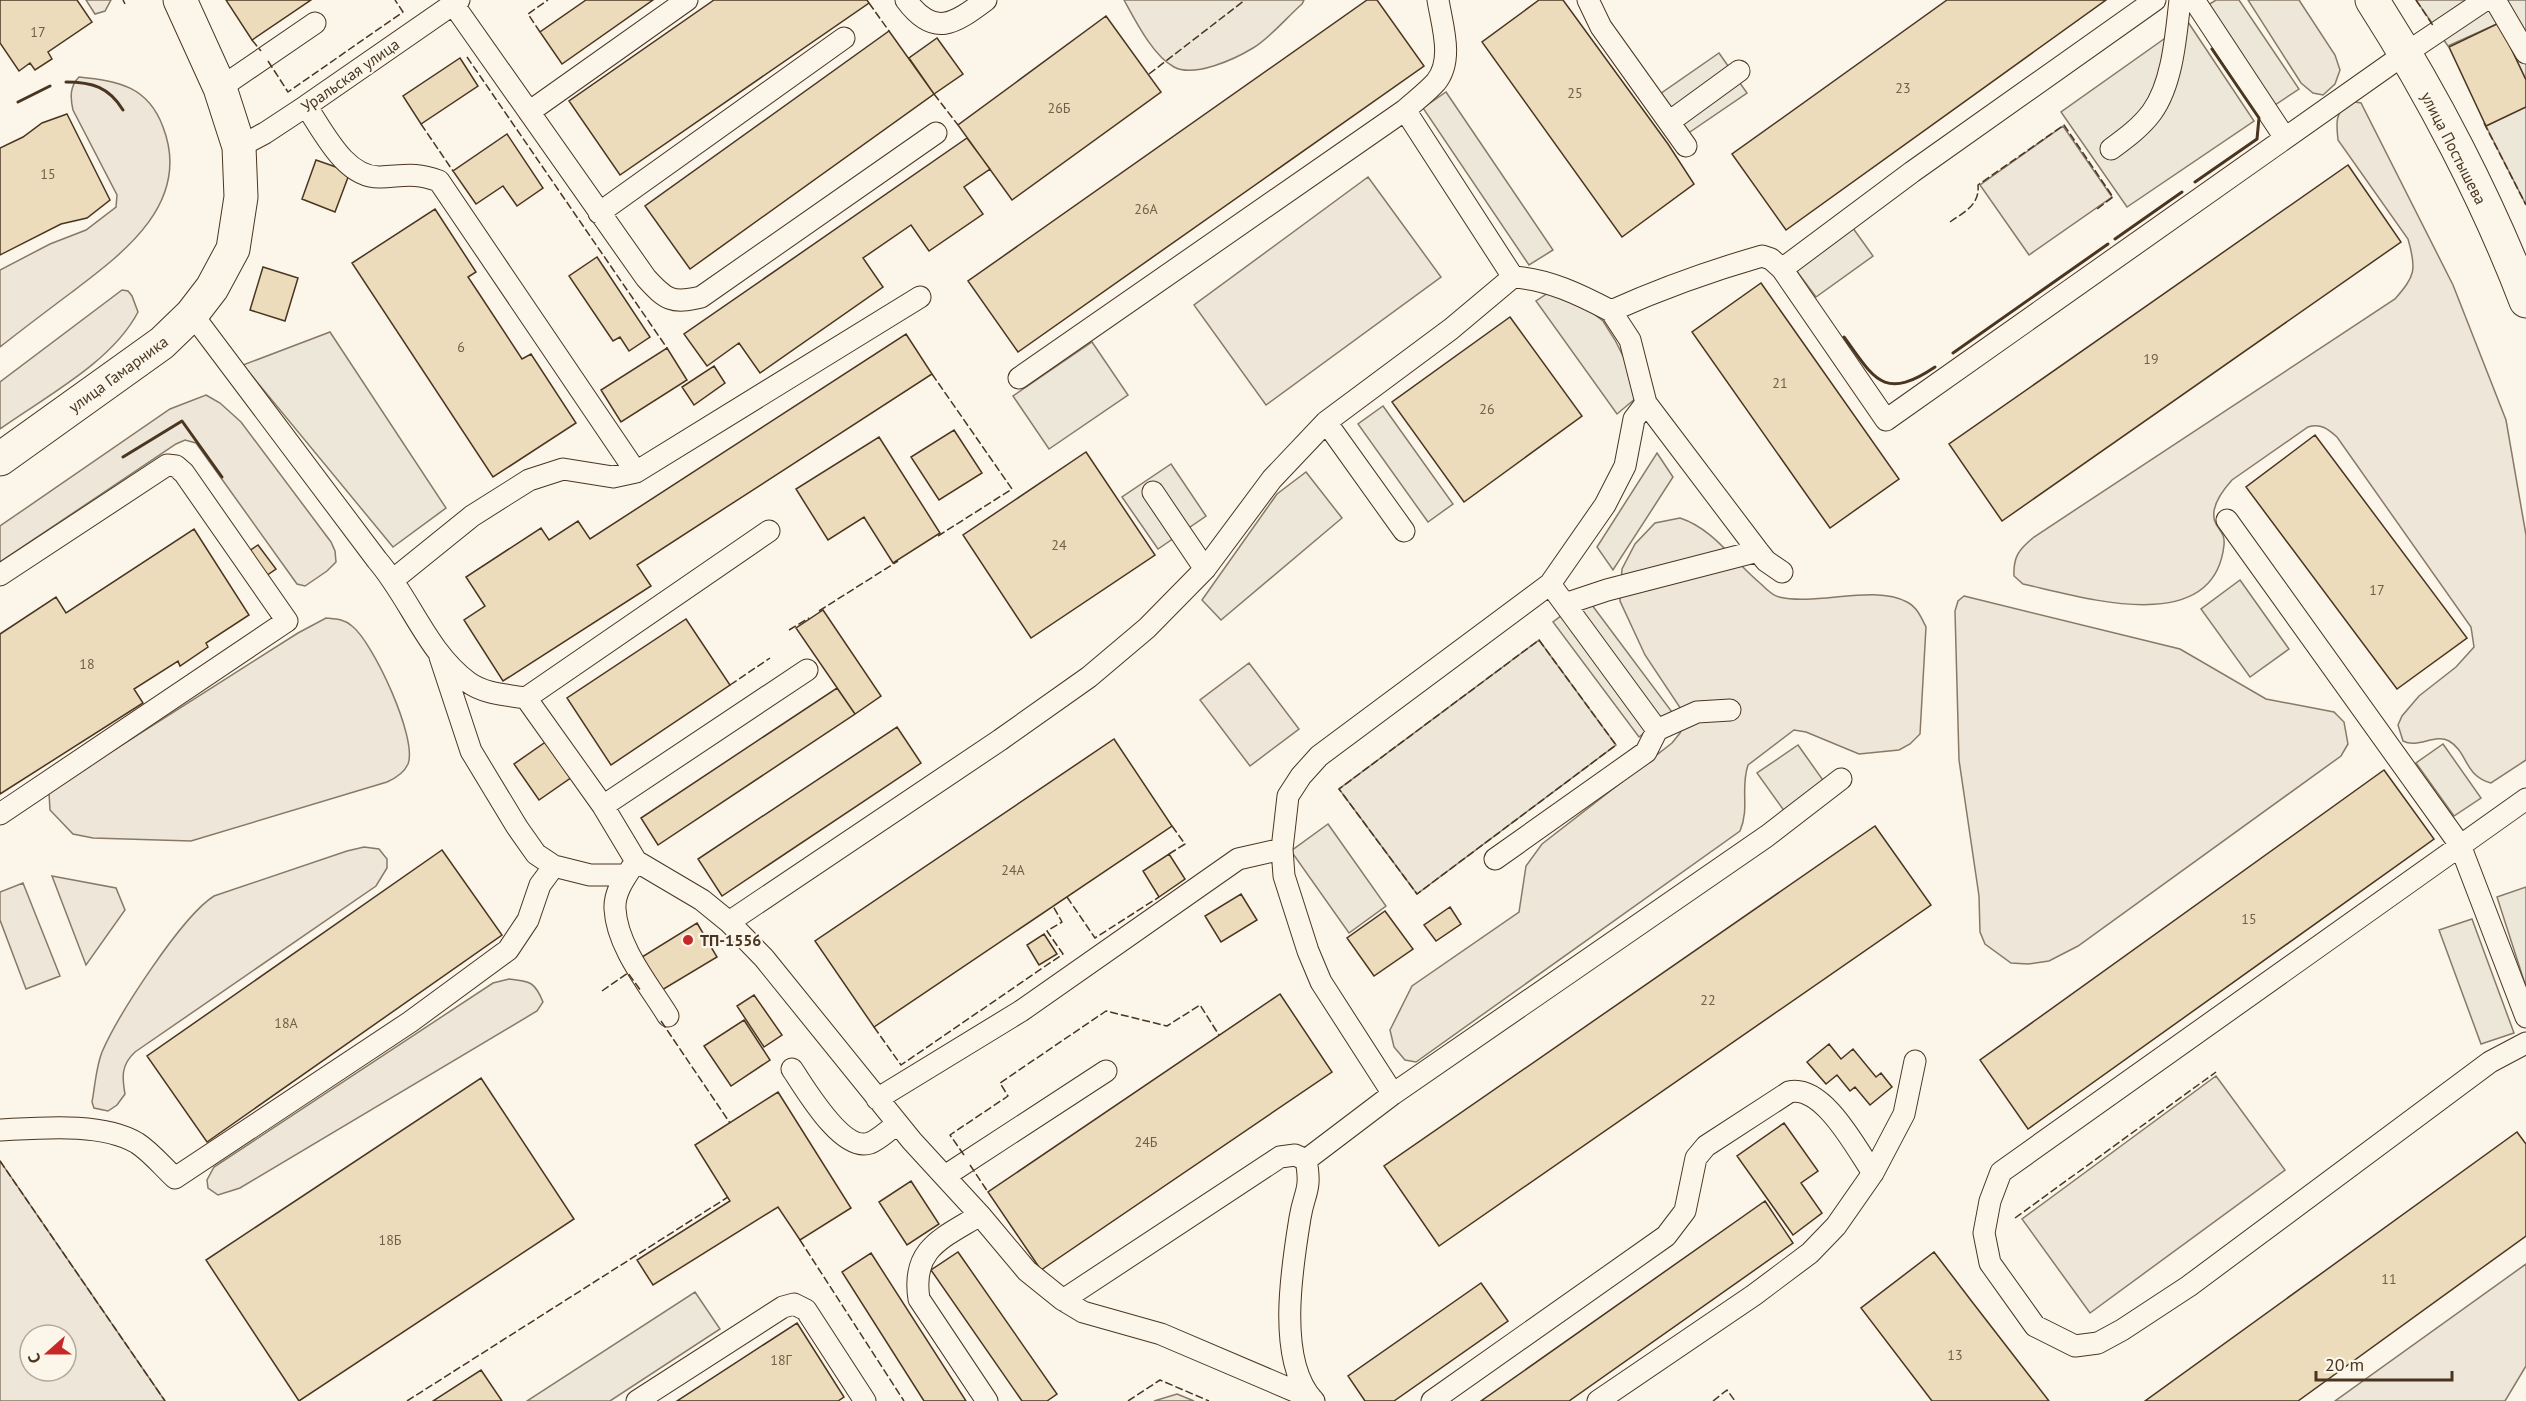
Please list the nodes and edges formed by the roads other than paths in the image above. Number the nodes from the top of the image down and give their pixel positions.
1 (180, 0) edge
2 (687, 0) edge
3 (906, 0) edge
4 (986, 0) edge
5 (1438, 0) edge
6 (1588, 0) edge
7 (2155, 0) edge
8 (2180, 0) edge
9 (2194, 0) edge
10 (2372, 0) edge
11 (2485, 0) edge
12 (2495, 0) edge
13 (456, 2) edge
14 (315, 23) dead end
15 (844, 38) dead end
16 (2406, 53) junction
17 (2526, 53) edge
18 (1739, 71) dead end
19 (220, 88) junction
20 (306, 106) junction
21 (1405, 110) junction
22 (529, 112) junction
23 (1669, 122) junction
24 (936, 133) dead end
25 (2285, 138) junction
26 (1686, 146) dead end
27 (239, 147) junction
28 (2111, 149) dead end
29 (599, 213) junction
30 (1782, 269) junction
31 (1514, 277) junction
32 (920, 297) dead end
33 (2526, 301) edge
34 (1611, 311) junction
35 (192, 314) junction
36 (1019, 378) dead end
37 (1646, 403) junction
38 (1326, 422) junction
39 (0, 459) edge
40 (636, 472) junction
41 (1153, 492) dead end
42 (2227, 520) dead end
43 (769, 531) dead end
44 (1404, 531) dead end
45 (1758, 551) junction
46 (1205, 569) junction
47 (1782, 572) dead end
48 (0, 575) edge
49 (394, 579) junction
50 (1550, 584) junction
51 (1565, 604) junction
52 (439, 653) junction
53 (807, 670) dead end
54 (526, 698) junction
55 (1730, 710) dead end
56 (1657, 730) junction
57 (1841, 779) dead end
58 (2526, 800) edge
59 (603, 806) junction
60 (0, 814) edge
61 (2460, 846) junction
62 (1282, 849) junction
63 (1495, 859) dead end
64 (554, 866) junction
65 (631, 868) junction
66 (729, 922) junction
67 (668, 1016) dead end
68 (2526, 1017) edge
69 (2526, 1043) edge
70 (1915, 1061) dead end
71 (792, 1069) dead end
72 (1106, 1071) dead end
73 (1393, 1094) junction
74 (877, 1099) junction
75 (898, 1124) junction
76 (0, 1130) edge
77 (1306, 1160) junction
78 (1873, 1173) junction
79 (945, 1176) junction
80 (980, 1215) junction
81 (1063, 1300) junction
82 (1312, 1400) edge
83 (637, 1401) edge
84 (865, 1401) edge
85 (987, 1401) edge
86 (1432, 1401) edge
87 (1598, 1401) edge

1 - 19 street, улица Гамарника
2 - 22 lane
3 - 4 lane
5 - 21 lane
6 - 23 lane
7 - 30 lane
8 - 28 lane
9 - 25 lane
10 - 16 street, улица Постышева
11 - 16 lane
12 - 17 lane
13 - 20 lane, Уральская улица
13 - 22 lane
14 - 19 lane
15 - 29 lane
16 - 25 lane
16 - 33 street, улица Постышева
18 - 23 lane
19 - 27 street, улица Гамарника
20 - 27 lane, Уральская улица
20 - 40 lane
21 - 31 lane
21 - 36 lane
22 - 29 lane
23 - 26 lane
24 - 29 lane
25 - 30 lane
27 - 35 street, улица Гамарника
30 - 34 lane
31 - 34 lane
31 - 38 lane
32 - 40 lane
34 - 37 lane
35 - 39 street, улица Гамарника
35 - 49 lane
37 - 45 lane
37 - 50 lane
38 - 44 lane
38 - 46 lane
40 - 49 lane
41 - 46 lane
42 - 61 lane
43 - 54 lane
45 - 47 lane
45 - 51 lane
46 - 66 lane
48 - 60 lane
49 - 52 lane
50 - 51 lane
50 - 62 lane
51 - 56 lane
52 - 54 lane
52 - 64 lane
53 - 59 lane
54 - 59 lane
55 - 56 lane
56 - 63 lane
57 - 73 lane
58 - 61 lane
59 - 65 lane
61 - 68 lane
61 - 69 lane
62 - 73 lane
62 - 74 lane
64 - 65 lane
64 - 76 lane
65 - 66 lane
65 - 67 lane
66 - 74 lane
70 - 78 lane
71 - 75 lane
72 - 79 lane
73 - 77 lane
74 - 75 lane
75 - 79 lane
77 - 81 lane
77 - 82 lane
78 - 86 lane
78 - 87 lane
79 - 80 lane
80 - 81 lane
80 - 85 lane
81 - 82 lane
83 - 84 lane

